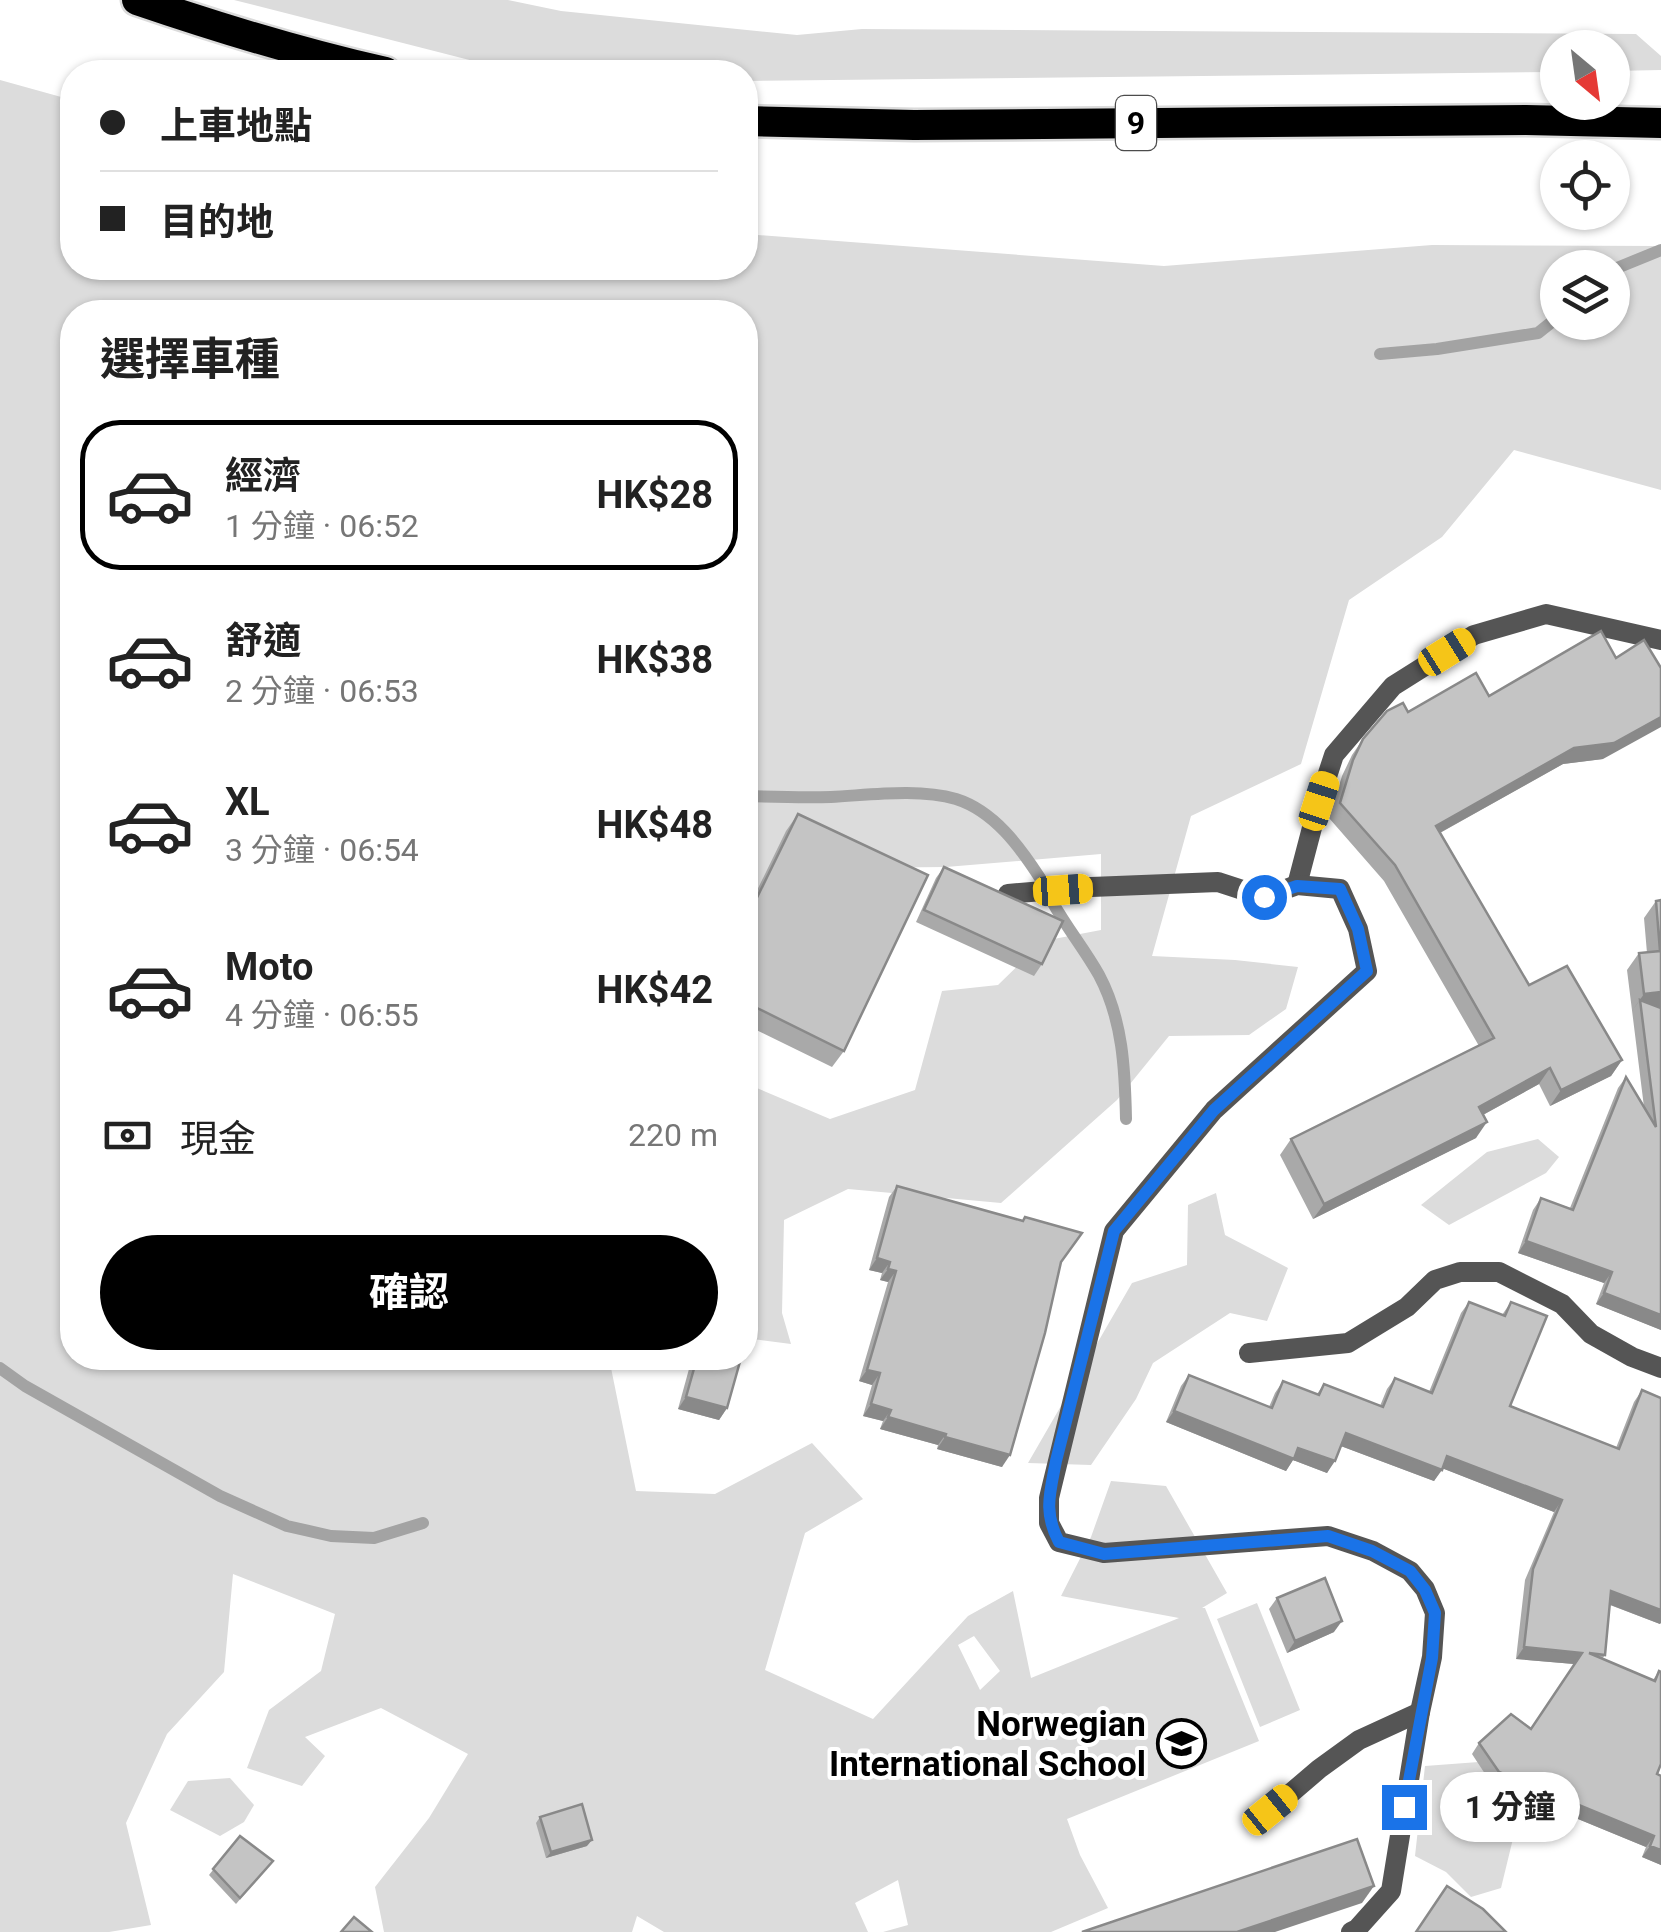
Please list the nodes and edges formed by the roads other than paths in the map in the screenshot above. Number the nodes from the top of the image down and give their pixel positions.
1 (137, 0) edge
2 (335, 60) edge
3 (758, 121) edge
4 (1661, 122) edge
5 (1661, 640) edge
6 (1297, 886) junction
7 (1008, 894) edge
8 (1249, 1354) dead end
9 (1661, 1368) edge
10 (1420, 1712) junction
11 (1270, 1810) dead end
12 (1351, 1932) edge

1 - 2 highway
3 - 4 highway, 9
5 - 6 lane
6 - 7 lane
6 - 10 lane
8 - 9 lane
10 - 11 lane
10 - 12 lane

